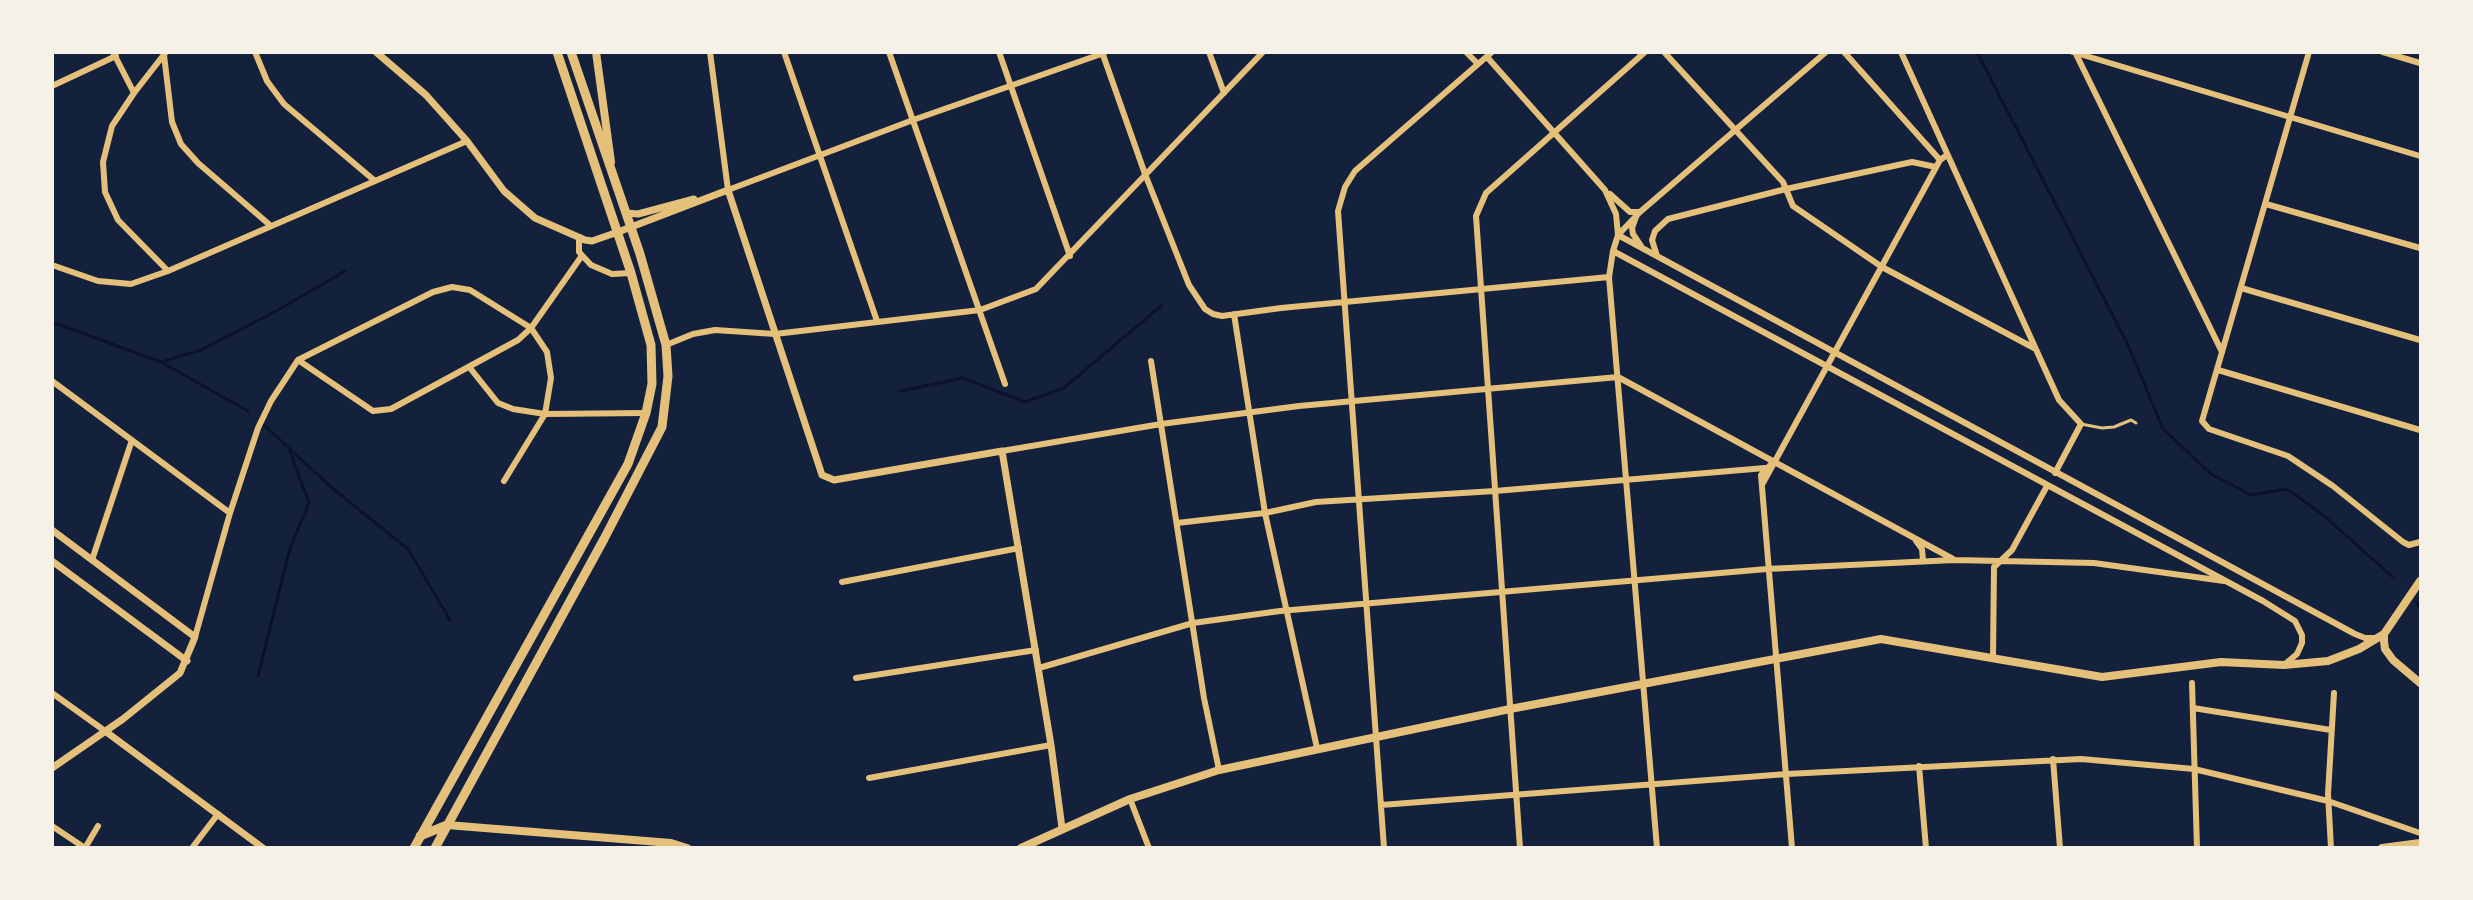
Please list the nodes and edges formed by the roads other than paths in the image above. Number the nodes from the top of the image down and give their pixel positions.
1 (255, 52) edge
2 (376, 52) edge
3 (556, 52) edge
4 (571, 52) edge
5 (596, 52) edge
6 (784, 52) edge
7 (889, 52) edge
8 (999, 52) edge
9 (1209, 52) edge
10 (1263, 52) edge
11 (1466, 52) edge
12 (1645, 52) edge
13 (1664, 52) edge
14 (1826, 52) edge
15 (1844, 52) edge
16 (1901, 52) edge
17 (2309, 52) edge
18 (2383, 52) edge
19 (712, 53) edge
20 (1103, 53) edge
21 (2074, 53) edge
22 (165, 54) edge
23 (115, 55) edge
24 (1489, 55) edge
25 (2421, 63) edge
26 (1478, 64) junction
27 (52, 86) edge
28 (1011, 86) junction
29 (134, 93) junction
30 (1224, 93) junction
31 (2291, 117) junction
32 (913, 120) junction
33 (1734, 129) junction
34 (1554, 134) junction
35 (467, 141) junction
36 (820, 155) junction
37 (1947, 155) junction
38 (2421, 156) edge
39 (1940, 160) junction
40 (1936, 167) junction
41 (613, 172) junction
42 (1144, 174) junction
43 (375, 181) junction
44 (1786, 189) junction
45 (728, 190) junction
46 (1605, 190) junction
47 (2266, 204) junction
48 (1640, 212) junction
49 (626, 213) junction
50 (271, 226) junction
51 (631, 228) junction
52 (618, 232) junction
53 (1618, 235) junction
54 (579, 237) junction
55 (2421, 248) edge
56 (1613, 251) junction
57 (1648, 252) junction
58 (1070, 256) junction
59 (581, 257) junction
60 (1659, 258) junction
61 (52, 266) edge
62 (1882, 267) junction
63 (168, 271) junction
64 (632, 273) junction
65 (1610, 277) junction
66 (2241, 288) junction
67 (1480, 289) junction
68 (1343, 303) junction
69 (981, 310) junction
70 (1234, 314) junction
71 (877, 321) junction
72 (531, 327) junction
73 (775, 334) junction
74 (2421, 340) edge
75 (666, 345) junction
76 (2034, 348) junction
77 (2222, 352) junction
78 (1832, 353) junction
79 (298, 360) junction
80 (1151, 361) dead end
81 (1825, 366) junction
82 (470, 368) junction
83 (2218, 370) junction
84 (1618, 377) junction
85 (52, 381) edge
86 (1005, 384) dead end
87 (1488, 390) junction
88 (1351, 401) junction
89 (646, 413) junction
90 (544, 414) junction
91 (1249, 414) junction
92 (2081, 423) junction
93 (2136, 423) dead end
94 (1161, 424) junction
95 (2421, 430) edge
96 (132, 440) junction
97 (1002, 451) junction
98 (1773, 461) junction
99 (1765, 468) junction
100 (2055, 473) junction
101 (1628, 480) junction
102 (504, 481) dead end
103 (2047, 486) junction
104 (1762, 489) junction
105 (1495, 491) junction
106 (1360, 499) junction
107 (230, 513) junction
108 (1265, 513) junction
109 (1177, 523) junction
110 (52, 530) edge
111 (1913, 538) junction
112 (2418, 543) edge
113 (1019, 548) junction
114 (92, 560) junction
115 (1923, 560) junction
116 (1954, 560) junction
117 (52, 561) edge
118 (2002, 561) junction
119 (1767, 569) junction
120 (2421, 579) edge
121 (1635, 581) junction
122 (2224, 581) junction
123 (842, 582) dead end
124 (2270, 589) junction
125 (1502, 590) junction
126 (2263, 601) junction
127 (1367, 602) junction
128 (1287, 610) junction
129 (1193, 623) junction
130 (2381, 636) junction
131 (195, 637) junction
132 (1036, 650) junction
133 (1777, 658) junction
134 (1993, 658) junction
135 (187, 661) junction
136 (2284, 665) junction
137 (1039, 668) junction
138 (856, 678) dead end
139 (2192, 683) dead end
140 (2421, 683) edge
141 (1644, 685) junction
142 (52, 693) edge
143 (2334, 693) dead end
144 (2193, 708) junction
145 (1510, 709) junction
146 (2331, 730) junction
147 (105, 731) junction
148 (1376, 736) junction
149 (1051, 745) junction
150 (1317, 748) junction
151 (2053, 759) junction
152 (1919, 766) junction
153 (52, 768) edge
154 (1218, 770) junction
155 (2194, 770) junction
156 (1787, 774) junction
157 (869, 778) dead end
158 (1652, 786) junction
159 (1517, 795) junction
160 (1130, 799) junction
161 (2328, 801) junction
162 (1380, 805) junction
163 (454, 810) junction
164 (218, 814) junction
165 (447, 825) junction
166 (52, 826) edge
167 (98, 826) dead end
168 (463, 827) junction
169 (1062, 828) junction
170 (2421, 833) edge
171 (420, 837) junction
172 (2421, 843) edge
173 (85, 848) edge
174 (192, 848) edge
175 (263, 848) edge
176 (414, 848) edge
177 (435, 848) edge
178 (687, 848) edge
179 (1021, 848) edge
180 (1149, 848) edge
181 (1384, 848) edge
182 (1520, 848) edge
183 (1657, 848) edge
184 (1792, 848) edge
185 (1926, 848) edge
186 (2060, 848) edge
187 (2197, 848) edge
188 (2331, 848) edge
189 (2382, 848) edge

1 - 43 street
2 - 35 street
3 - 52 main road
4 - 41 main road
5 - 41 main road
6 - 36 street
7 - 32 street
8 - 28 street
9 - 30 street
10 - 30 street
11 - 26 street
12 - 34 street
13 - 33 street
14 - 33 street
15 - 39 street
16 - 37 street
17 - 31 street
18 - 25 street
19 - 45 street
20 - 28 street
20 - 42 street
21 - 31 street
21 - 77 street
22 - 29 street
22 - 50 street
23 - 27 street
23 - 29 street
24 - 26 street
24 - 34 street
26 - 68 street
28 - 32 street
28 - 58 street
29 - 63 street
30 - 42 street
31 - 38 street
31 - 47 street
32 - 36 street
32 - 69 street
33 - 44 street
33 - 48 street
34 - 46 street
34 - 67 street
35 - 43 street
35 - 54 street
36 - 45 street
36 - 71 street
37 - 39 street
37 - 76 street
39 - 40 street
40 - 44 street
40 - 62 street
41 - 49 main road
42 - 58 street
42 - 70 street
43 - 50 street
44 - 60 street
44 - 62 street
45 - 49 street
45 - 51 street
45 - 73 street
46 - 48 street
46 - 53 street
47 - 55 street
47 - 66 street
48 - 53 street
48 - 57 street
49 - 51 main road
50 - 63 street
51 - 52 street
51 - 75 main road
52 - 54 street
52 - 64 main road
53 - 56 street
53 - 57 street
54 - 59 street
56 - 65 street
56 - 81 street
57 - 60 street
58 - 69 street
59 - 64 street
59 - 72 street
60 - 78 street
61 - 63 street
62 - 76 street
62 - 78 street
64 - 89 main road
65 - 67 street
65 - 84 street
66 - 74 street
66 - 77 street
67 - 68 street
67 - 87 street
68 - 70 street
68 - 88 street
69 - 71 street
69 - 86 street
70 - 91 street
71 - 73 street
72 - 79 street
72 - 82 street
72 - 90 street
73 - 75 street
73 - 97 street
75 - 163 main road
76 - 92 street
77 - 83 street
78 - 81 street
78 - 100 street
79 - 82 street
79 - 107 street
80 - 94 street
81 - 98 street
81 - 103 street
82 - 90 street
83 - 95 street
83 - 112 street
84 - 87 street
84 - 98 street
84 - 101 street
85 - 96 street
87 - 88 street
87 - 105 street
88 - 91 street
88 - 106 street
89 - 90 street
89 - 171 main road
90 - 102 street
91 - 94 street
91 - 108 street
92 - 93 lane
92 - 100 street
94 - 97 street
94 - 109 street
96 - 107 street
96 - 114 street
97 - 113 street
98 - 99 street
98 - 104 street
98 - 111 street
99 - 101 street
99 - 104 street
100 - 124 street
101 - 105 street
101 - 121 street
103 - 118 street
103 - 122 street
104 - 119 street
105 - 106 street
105 - 125 street
106 - 108 street
106 - 127 street
107 - 131 street
108 - 109 street
108 - 128 street
109 - 129 street
110 - 114 street
111 - 115 street
111 - 116 street
113 - 123 street
113 - 132 street
114 - 131 street
115 - 116 street
115 - 119 street
116 - 118 street
117 - 135 street
118 - 122 street
118 - 134 street
119 - 121 street
119 - 133 street
120 - 130 main road
121 - 125 street
121 - 141 street
122 - 126 street
124 - 126 street
124 - 130 street
125 - 127 street
125 - 145 street
126 - 136 street
127 - 128 street
127 - 148 street
128 - 129 street
128 - 150 street
129 - 137 street
129 - 154 street
130 - 136 main road
130 - 140 main road
131 - 135 street
132 - 137 street
132 - 138 street
133 - 134 main road
133 - 141 main road
133 - 156 street
134 - 136 main road
135 - 147 street
137 - 149 street
139 - 144 street
141 - 145 main road
141 - 158 street
142 - 147 street
143 - 146 street
144 - 146 street
144 - 155 street
145 - 148 main road
145 - 159 street
146 - 161 street
147 - 153 street
147 - 164 street
148 - 150 main road
148 - 162 street
149 - 157 street
149 - 169 street
150 - 154 main road
151 - 152 street
151 - 155 street
151 - 186 street
152 - 156 street
152 - 185 street
154 - 160 main road
155 - 161 street
155 - 187 street
156 - 158 street
156 - 184 street
158 - 159 street
158 - 183 street
159 - 162 street
159 - 182 street
160 - 169 main road
160 - 180 street
161 - 170 street
161 - 188 street
162 - 181 street
163 - 165 main road
163 - 168 main road
164 - 174 street
164 - 175 street
165 - 168 main road
165 - 171 main road
165 - 177 main road
166 - 173 street
167 - 173 street
168 - 178 main road
169 - 179 main road
171 - 176 main road
172 - 189 main road

